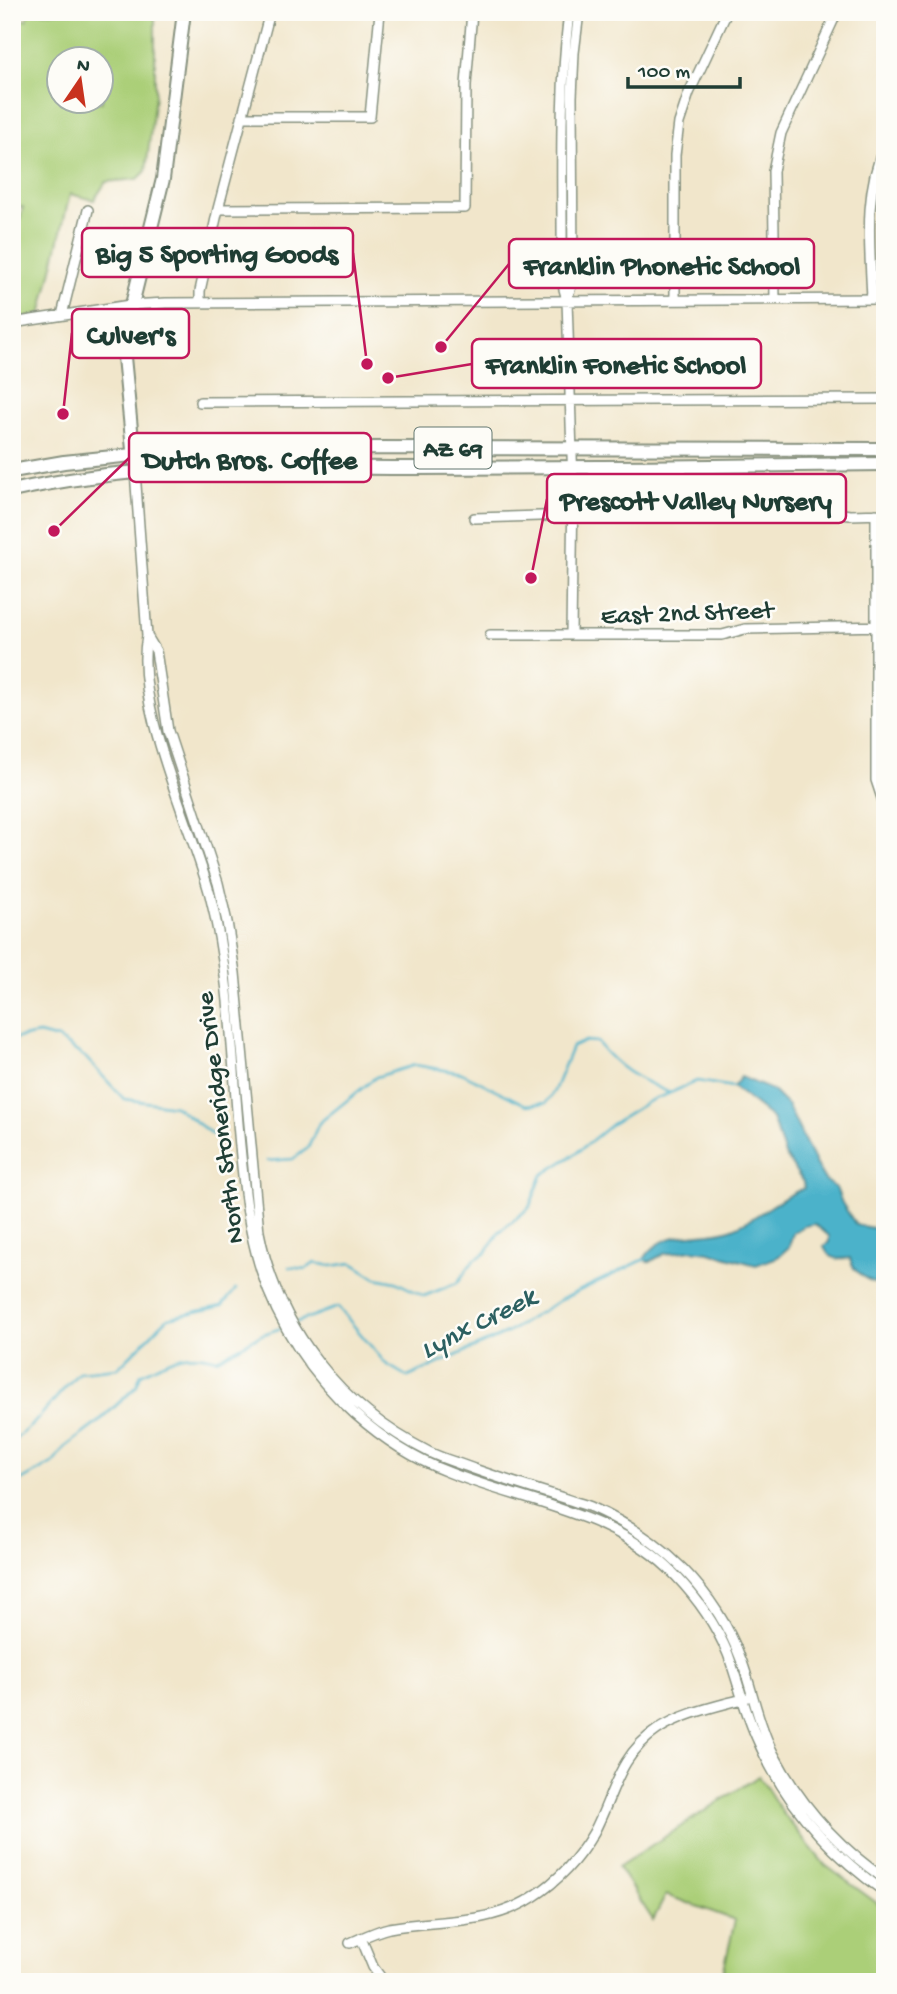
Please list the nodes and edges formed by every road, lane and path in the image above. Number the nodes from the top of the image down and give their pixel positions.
1 (184, 12) edge
2 (270, 12) edge
3 (380, 12) edge
4 (472, 12) edge
5 (569, 12) edge
6 (579, 12) edge
7 (727, 12) edge
8 (836, 12) edge
9 (567, 111) junction
10 (242, 117) junction
11 (885, 145) edge
12 (218, 209) junction
13 (88, 210) dead end
14 (775, 299) junction
15 (872, 299) junction
16 (885, 299) edge
17 (567, 300) junction
18 (674, 300) junction
19 (200, 302) junction
20 (130, 305) junction
21 (62, 315) junction
22 (12, 323) edge
23 (885, 399) edge
24 (570, 400) junction
25 (200, 402) dead end
26 (572, 447) junction
27 (885, 449) edge
28 (133, 454) junction
29 (885, 464) edge
30 (572, 468) junction
31 (12, 471) edge
32 (135, 471) junction
33 (12, 491) edge
34 (734, 508) dead end
35 (880, 514) edge
36 (572, 515) junction
37 (474, 518) dead end
38 (880, 626) edge
39 (490, 635) dead end
40 (571, 635) junction
41 (885, 807) edge
42 (302, 1346) junction
43 (752, 1696) junction
44 (741, 1699) junction
45 (885, 1879) edge
46 (885, 1892) edge
47 (361, 1938) junction
48 (350, 1943) dead end
49 (384, 1982) edge

1 - 20 main road, North Stoneridge Drive
2 - 10 street
3 - 10 street
4 - 12 street
5 - 9 street
6 - 9 street
7 - 18 street
8 - 14 street
9 - 17 street
10 - 12 street
11 - 15 street
12 - 19 street
13 - 21 street
14 - 15 street
14 - 18 street
15 - 16 street
17 - 18 street
17 - 19 street
17 - 24 street
19 - 20 street
20 - 21 street
20 - 28 main road, North Stoneridge Drive
21 - 22 street
23 - 24 street
24 - 25 street
24 - 26 street
26 - 27 main road, AZ 69
26 - 28 main road, AZ 69
26 - 30 street
28 - 31 main road, AZ 69
28 - 32 main road, North Stoneridge Drive
29 - 30 main road, AZ 69
30 - 32 main road, AZ 69
30 - 36 street
32 - 33 main road, AZ 69
32 - 42 street, North Stoneridge Drive
34 - 35 street
35 - 38 street
36 - 37 street
36 - 40 street
38 - 40 street, East 2nd Street
38 - 41 street
39 - 40 street, East 2nd Street
42 - 43 street, North Stoneridge Drive
42 - 44 street, North Stoneridge Drive
43 - 44 street
43 - 45 street, North Stoneridge Drive
44 - 46 street, North Stoneridge Drive
44 - 47 street
47 - 48 street
47 - 49 street

